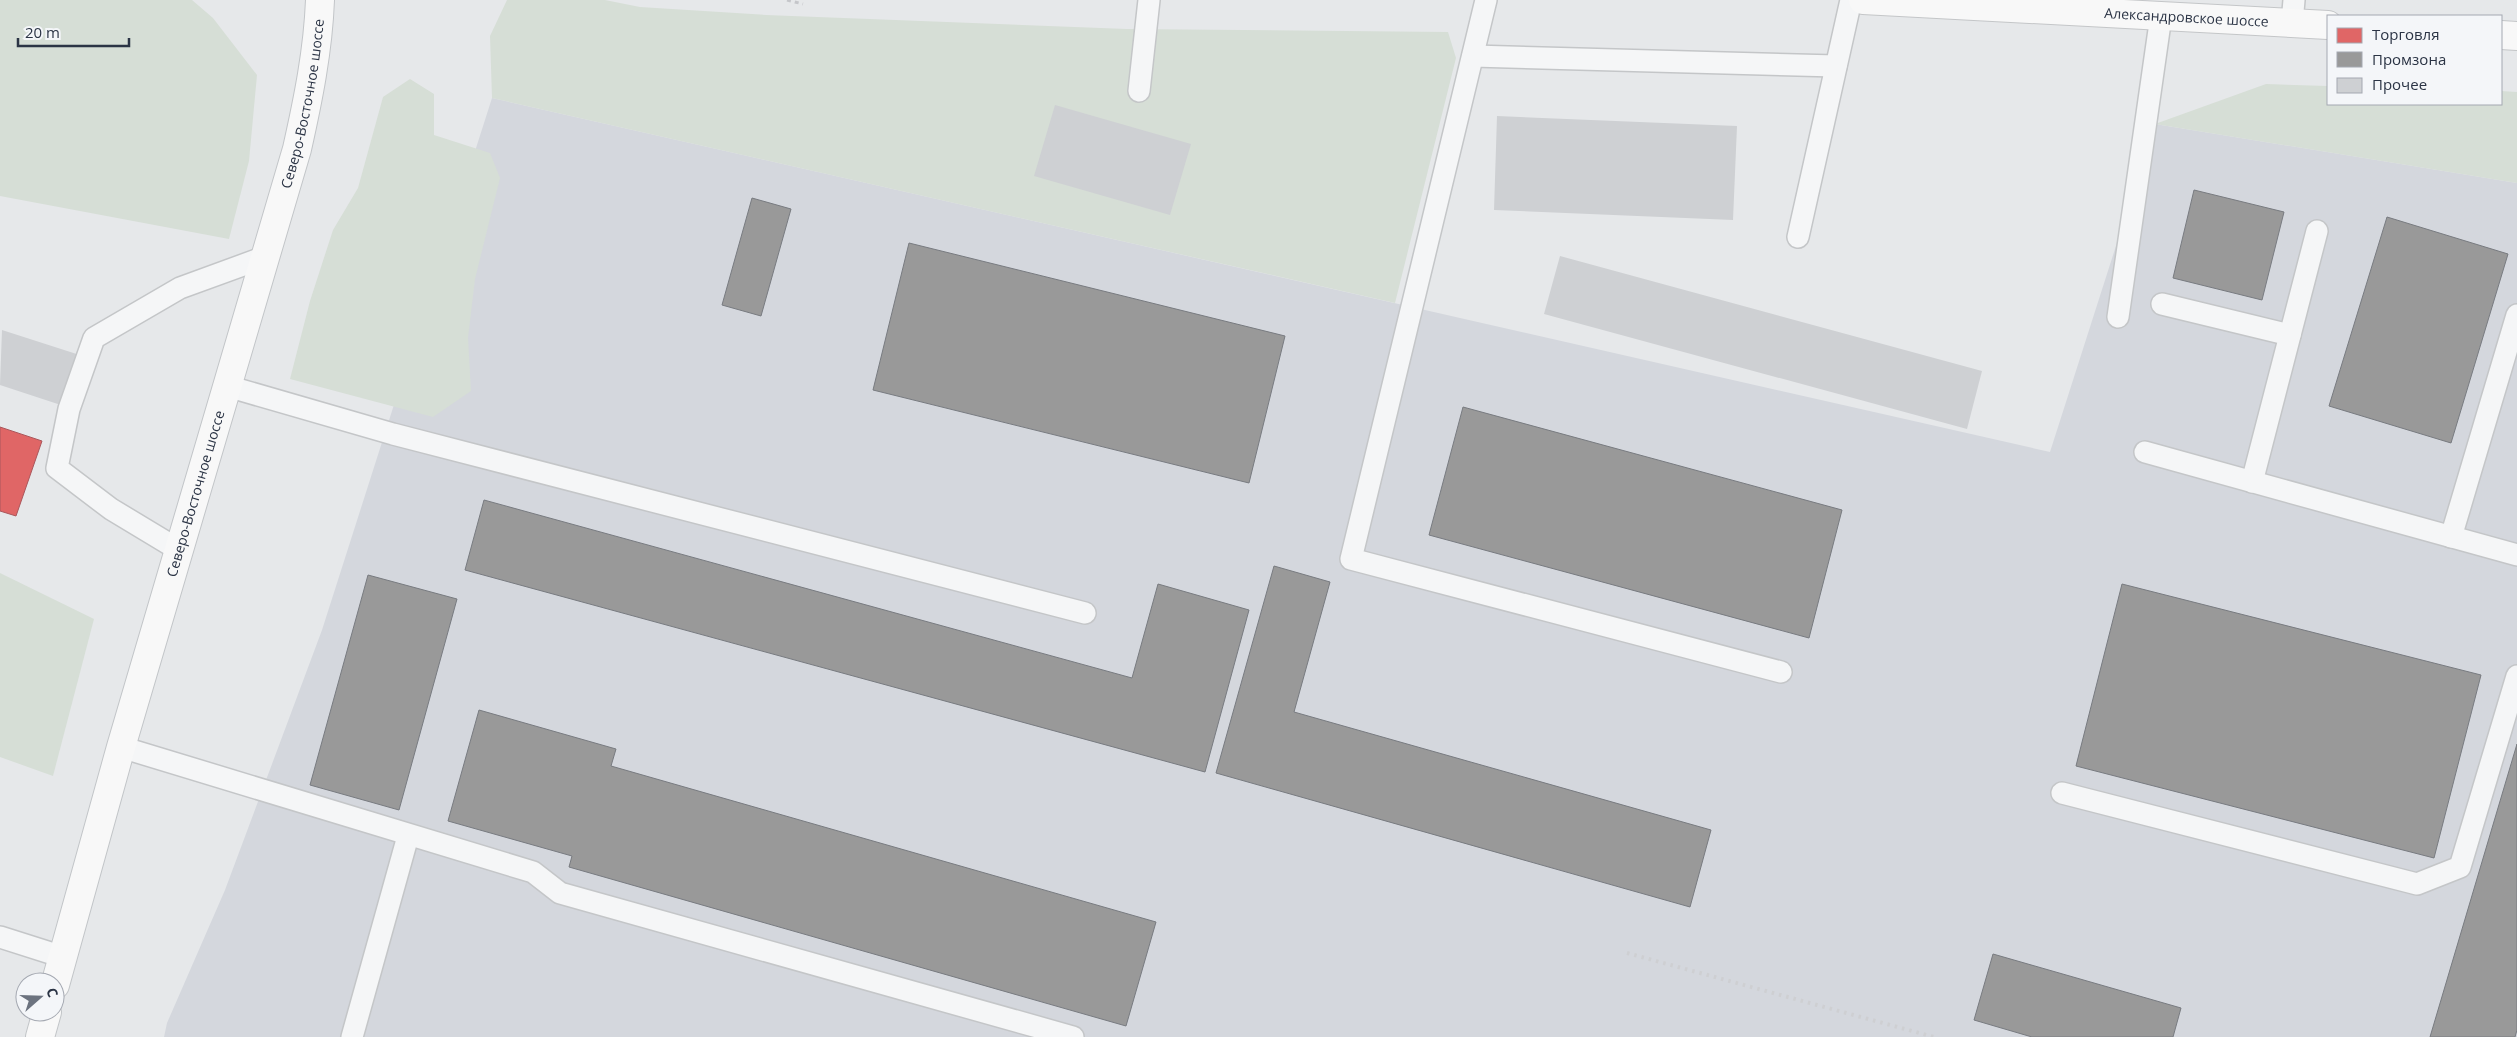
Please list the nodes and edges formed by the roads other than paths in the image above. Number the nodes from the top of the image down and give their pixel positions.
1 (320, 0) edge
2 (1149, 0) edge
3 (1486, 0) edge
4 (1851, 0) edge
5 (1863, 0) edge
6 (2293, 12) edge
7 (2161, 16) junction
8 (2327, 25) edge
9 (2502, 35) edge
10 (2517, 36) edge
11 (1473, 56) junction
12 (1836, 66) junction
13 (1139, 91) dead end
14 (2317, 231) dead end
15 (1798, 238) dead end
16 (266, 257) junction
17 (2162, 304) dead end
18 (2517, 315) edge
19 (2118, 317) dead end
20 (2290, 335) junction
21 (227, 386) junction
22 (2145, 452) dead end
23 (2252, 482) junction
24 (2451, 537) junction
25 (179, 550) junction
26 (2517, 555) edge
27 (1085, 613) dead end
28 (1781, 672) dead end
29 (2517, 676) edge
30 (121, 747) junction
31 (2062, 793) dead end
32 (408, 836) junction
33 (0, 937) edge
34 (63, 957) junction
35 (59, 972) edge
36 (44, 1022) edge
37 (40, 1037) edge
38 (352, 1037) edge
39 (1073, 1037) edge

1 - 16 main road, Северо-Восточное шоссе
2 - 13 lane
3 - 11 lane
4 - 12 lane
5 - 7 main road, Александровское шоссе
6 - 7 main road, Александровское шоссе
6 - 8 main road, Александровское шоссе
7 - 19 lane
9 - 10 main road
11 - 12 lane
11 - 28 lane
12 - 15 lane
14 - 20 lane
16 - 21 main road, Северо-Восточное шоссе
16 - 25 lane
17 - 20 lane
18 - 24 lane
20 - 23 lane
21 - 25 main road, Северо-Восточное шоссе
21 - 27 lane
22 - 23 lane
23 - 24 lane
24 - 26 lane
25 - 30 main road, Северо-Восточное шоссе
29 - 31 lane
30 - 32 lane
30 - 34 main road, Северо-Восточное шоссе
32 - 38 lane
32 - 39 lane
33 - 34 lane
34 - 35 main road, Северо-Восточное шоссе
36 - 37 main road

